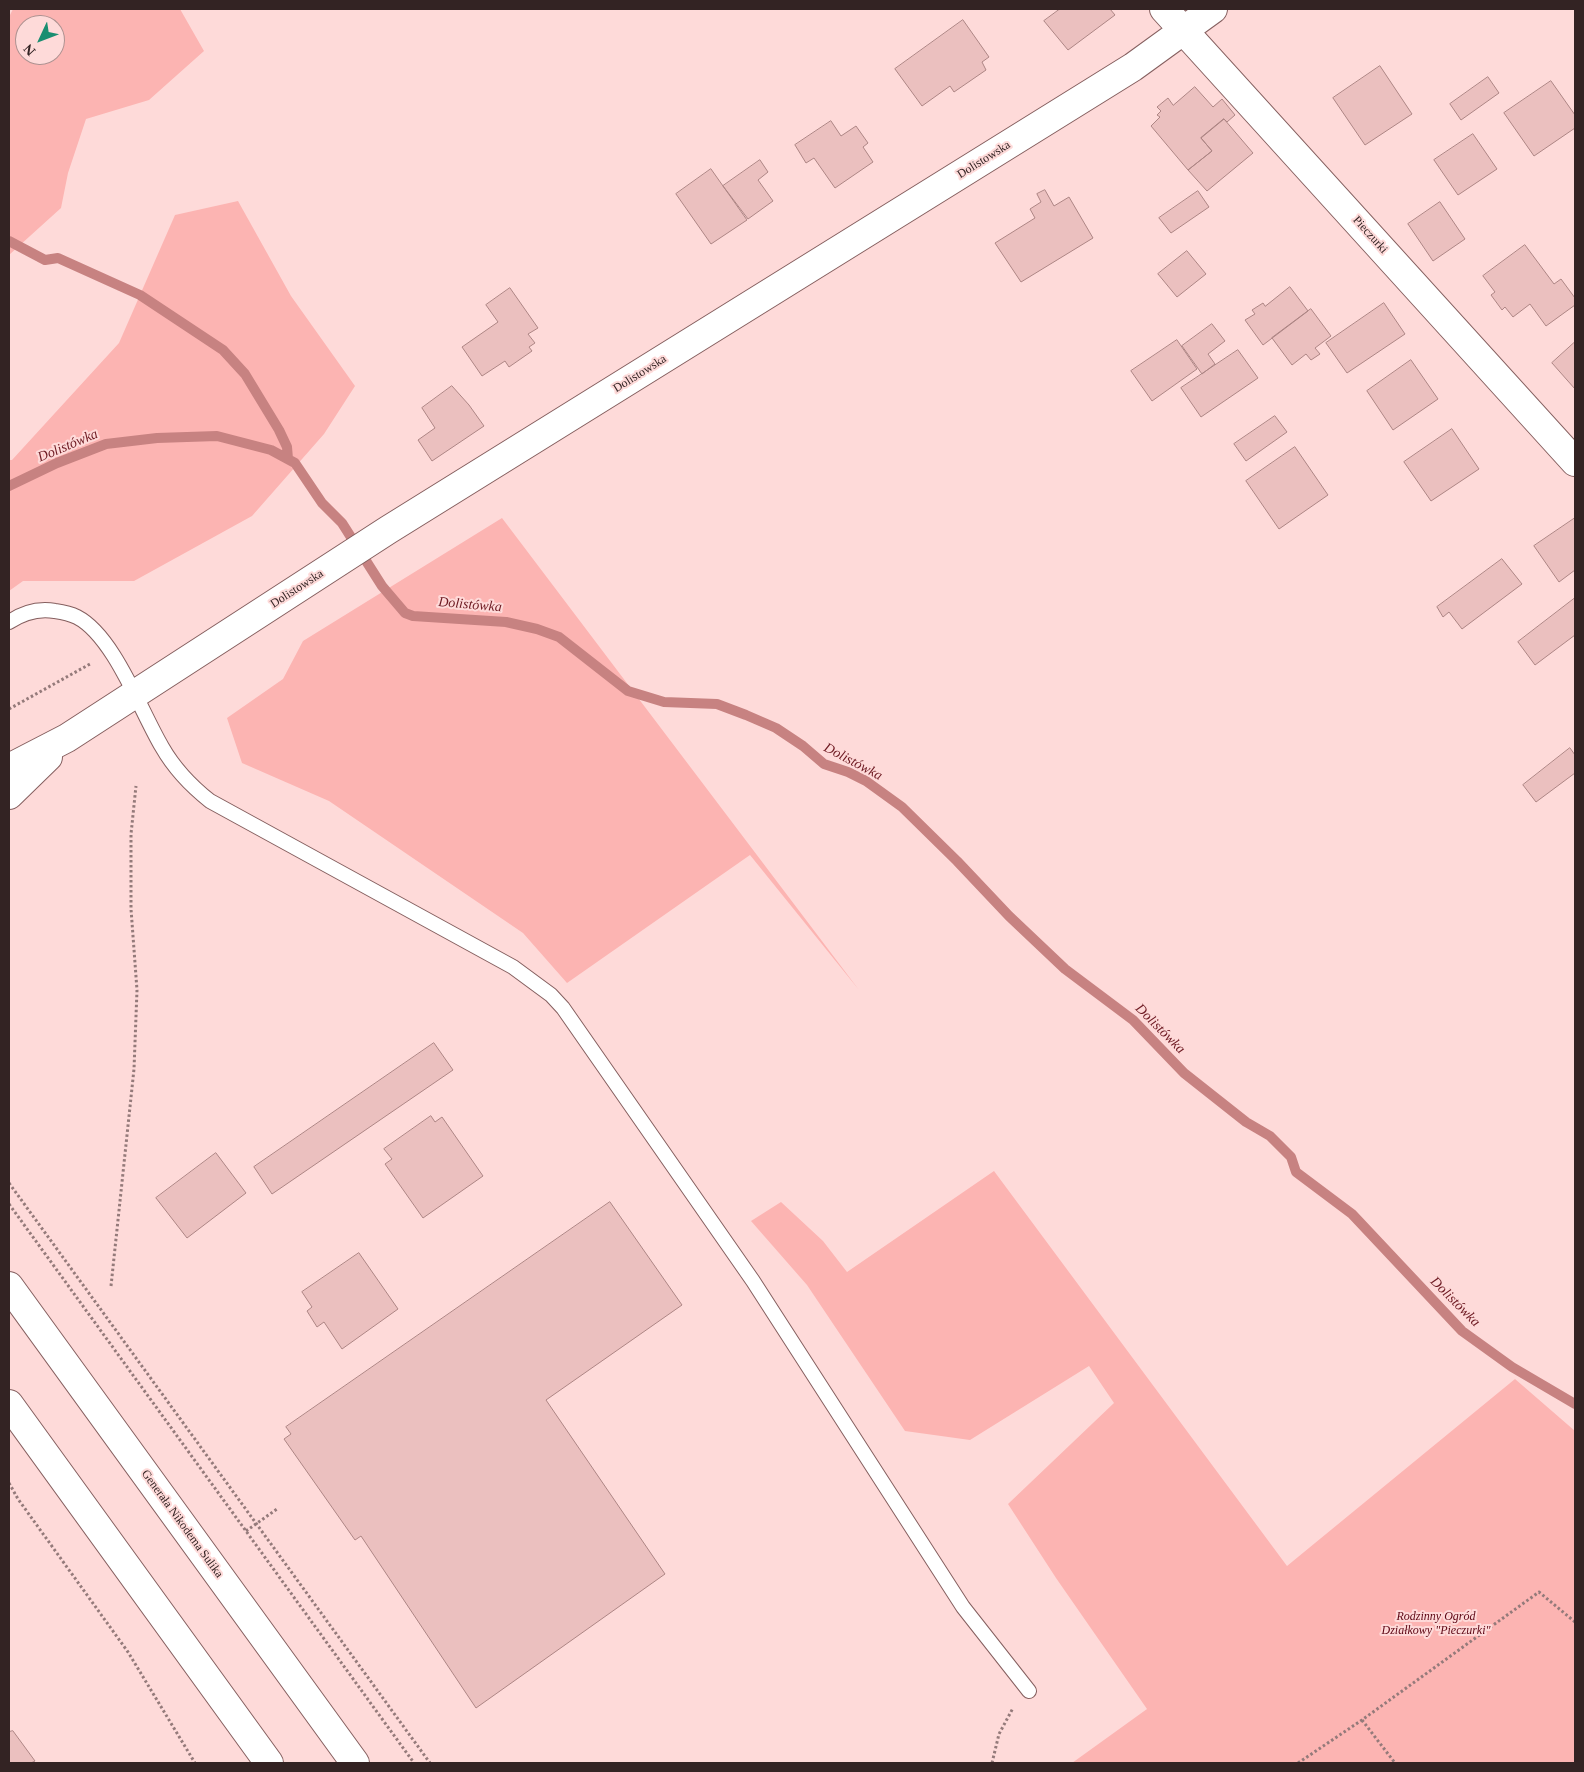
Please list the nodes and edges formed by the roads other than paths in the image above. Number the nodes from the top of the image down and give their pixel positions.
1 (1164, 9) edge
2 (1213, 9) edge
3 (1185, 30) junction
4 (1575, 462) edge
5 (9, 622) edge
6 (135, 694) junction
7 (67, 738) junction
8 (9, 768) edge
9 (9, 795) edge
10 (9, 1286) edge
11 (9, 1404) edge
12 (1029, 1691) road end
13 (269, 1763) edge
14 (355, 1763) edge

1 - 3 main road, Pieczurki
2 - 3 main road, Dolistowska
3 - 4 main road, Pieczurki
3 - 6 main road, Dolistowska
5 - 6 lane
6 - 7 main road, Dolistowska
6 - 12 lane
7 - 8 main road, Dolistowska
7 - 9 main road, Dolistowska
10 - 14 main road, Generała Nikodema Sulika
11 - 13 main road

